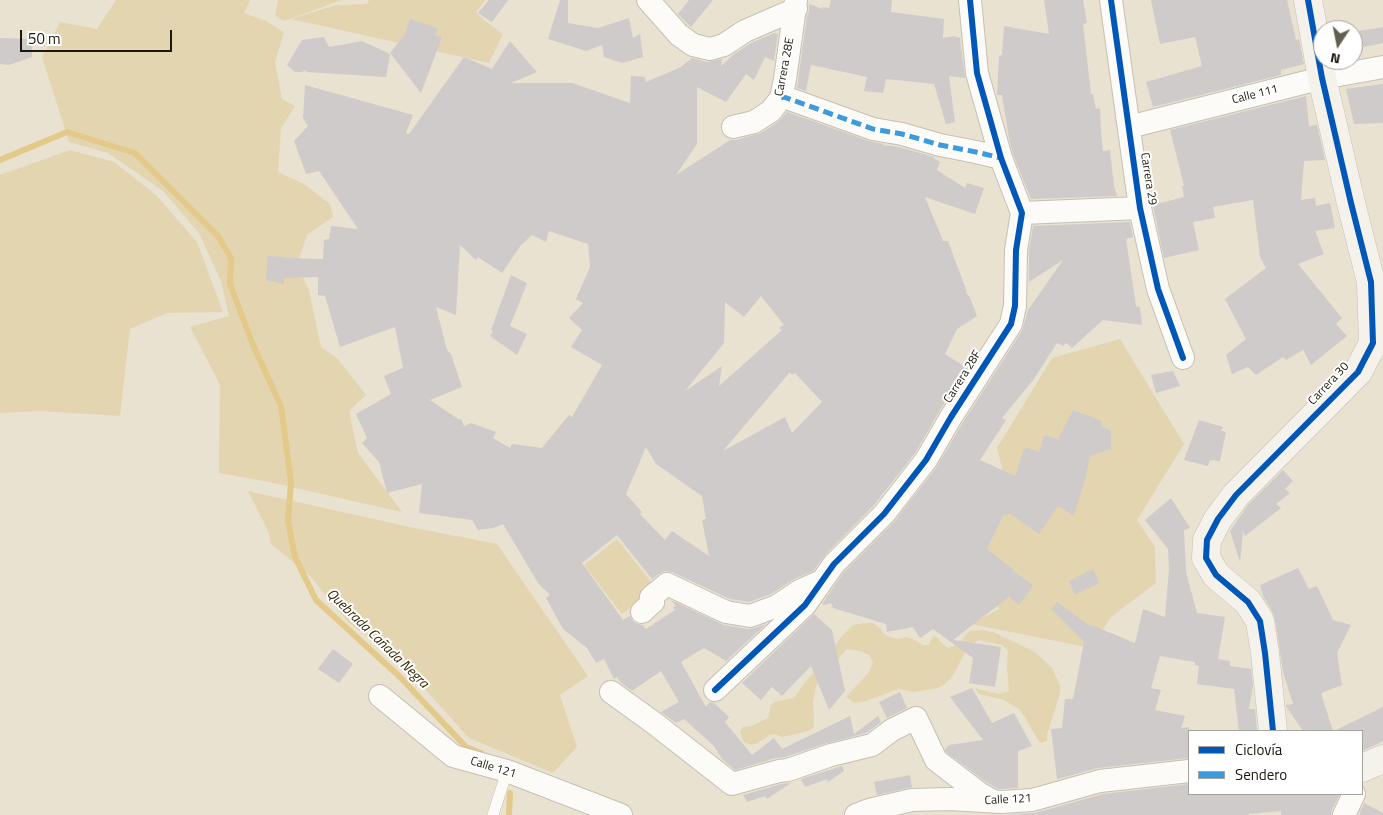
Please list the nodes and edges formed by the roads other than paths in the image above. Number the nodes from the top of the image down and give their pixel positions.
1 (648, 0) edge
2 (970, 0) edge
3 (1111, 0) edge
4 (1308, 0) edge
5 (796, 4) edge
6 (1383, 67) edge
7 (1322, 78) junction
8 (781, 98) junction
9 (733, 127) dead end
10 (1129, 127) junction
11 (1001, 158) junction
12 (1140, 208) junction
13 (1022, 213) junction
14 (1183, 358) dead end
15 (823, 580) junction
16 (642, 612) dead end
17 (715, 690) dead end
18 (611, 692) dead end
19 (380, 696) dead end
20 (1274, 730) edge
21 (507, 771) junction
22 (1188, 772) edge
23 (1354, 795) edge
24 (995, 802) junction
25 (493, 815) edge
26 (621, 815) edge
27 (856, 815) edge
28 (1344, 815) edge

1 - 5 street, Carrera 28E
2 - 11 street
3 - 10 street, Carrera 29
4 - 7 street, Carrera 30
5 - 8 street, Carrera 28E
6 - 7 street, Calle 111
7 - 10 street, Calle 111
7 - 20 street, Carrera 30
8 - 9 street, Carrera 28E
8 - 11 street
10 - 12 street, Carrera 29
11 - 13 street
12 - 13 street
12 - 14 street, Carrera 29
13 - 15 street, Carrera 28F
15 - 16 street
15 - 17 street, Carrera 28F
18 - 24 street
19 - 21 street, Calle 121
21 - 25 lane
21 - 26 street, Calle 121
22 - 24 street, Calle 121
23 - 28 street
24 - 27 street, Calle 121

